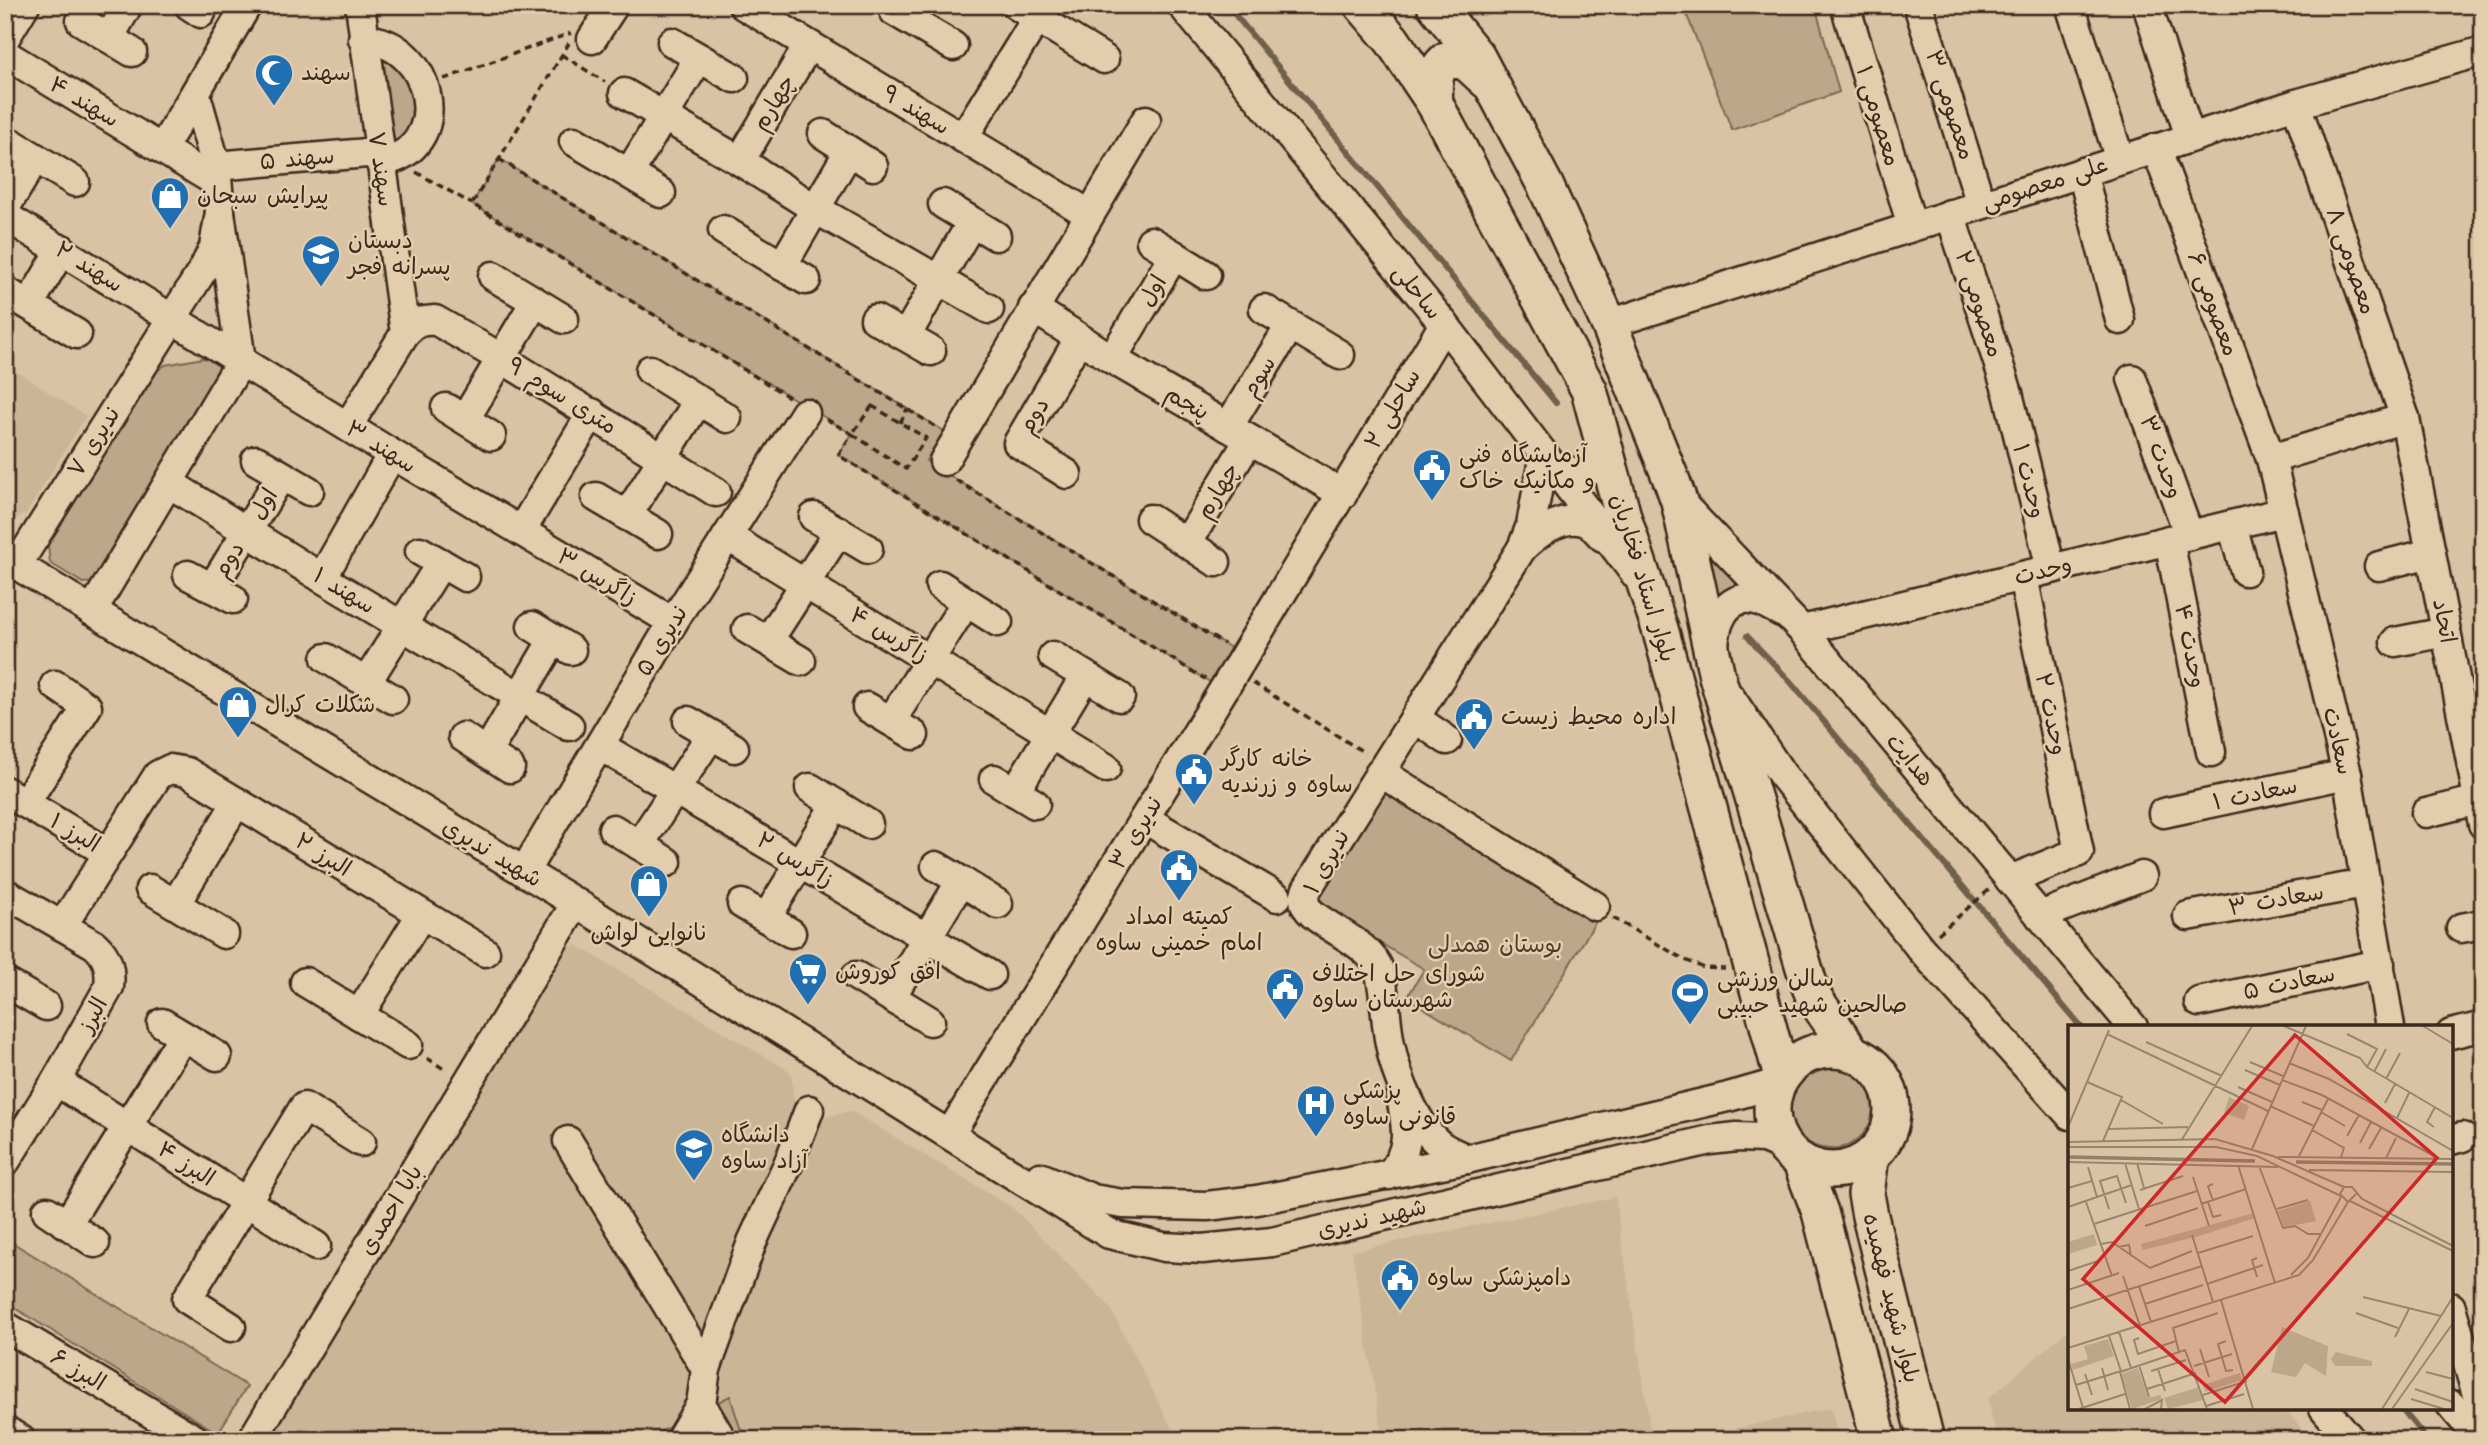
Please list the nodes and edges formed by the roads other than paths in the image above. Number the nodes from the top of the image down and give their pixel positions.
1 (25, 5) edge
2 (128, 5) edge
3 (247, 5) edge
4 (360, 5) edge
5 (614, 5) edge
6 (743, 5) edge
7 (1182, 5) edge
8 (1362, 5) edge
9 (1435, 5) edge
10 (1844, 5) edge
11 (1918, 5) edge
12 (2070, 5) edge
13 (2147, 5) edge
14 (894, 11) dead end
15 (1026, 11) edge
16 (932, 17) edge
17 (81, 21) dead end
18 (5, 38) edge
19 (363, 39) junction
20 (592, 39) dead end
21 (672, 42) dead end
22 (808, 46) junction
23 (953, 46) dead end
24 (2483, 51) edge
25 (5, 54) edge
26 (699, 58) junction
27 (1104, 58) dead end
28 (734, 78) dead end
29 (1494, 89) junction
30 (624, 93) road end
31 (196, 95) junction
32 (1435, 104) junction
33 (2296, 104) junction
34 (664, 116) junction
35 (1146, 120) dead end
36 (823, 134) dead end
37 (963, 138) junction
38 (2190, 138) junction
39 (574, 141) dead end
40 (2156, 148) junction
41 (162, 149) junction
42 (849, 151) junction
43 (384, 158) junction
44 (2120, 160) junction
45 (740, 161) junction
46 (873, 166) dead end
47 (2082, 172) junction
48 (629, 173) junction
49 (216, 174) junction
50 (75, 182) dead end
51 (661, 193) dead end
52 (943, 204) dead end
53 (1981, 204) junction
54 (5, 208) edge
55 (814, 208) junction
56 (220, 212) junction
57 (1950, 214) junction
58 (1089, 215) junction
59 (5, 216) edge
60 (1912, 226) junction
61 (723, 230) dead end
62 (62, 249) junction
63 (782, 266) junction
64 (1206, 275) dead end
65 (493, 276) dead end
66 (937, 280) junction
67 (806, 281) dead end
68 (17, 298) edge
69 (536, 302) junction
70 (1033, 308) junction
71 (989, 309) dead end
72 (1264, 309) dead end
73 (173, 319) junction
74 (564, 319) dead end
75 (875, 319) dead end
76 (2119, 320) dead end
77 (1444, 324) junction
78 (1609, 324) junction
79 (1290, 326) junction
80 (405, 333) junction
81 (77, 334) dead end
82 (905, 336) junction
83 (1079, 339) junction
84 (931, 351) dead end
85 (254, 355) junction
86 (1340, 355) dead end
87 (502, 358) junction
88 (1112, 359) junction
89 (650, 370) dead end
90 (2132, 379) dead end
91 (2008, 393) joint
92 (698, 401) junction
93 (805, 409) road end
94 (592, 413) junction
95 (727, 418) dead end
96 (2405, 418) junction
97 (348, 426) junction
98 (1239, 433) junction
99 (491, 436) dead end
100 (1603, 437) junction
101 (392, 454) junction
102 (2271, 459) junction
103 (256, 460) dead end
104 (663, 460) junction
105 (1550, 462) junction
106 (946, 468) road end
107 (1067, 474) dead end
108 (281, 476) junction
109 (169, 482) junction
110 (309, 491) dead end
111 (716, 492) dead end
112 (1343, 494) junction
113 (596, 498) dead end
114 (1679, 501) junction
115 (2284, 512) junction
116 (627, 516) junction
117 (814, 517) dead end
118 (1150, 519) dead end
119 (2232, 525) junction
120 (521, 531) junction
121 (839, 531) junction
122 (247, 532) junction
123 (658, 534) dead end
124 (727, 536) junction
125 (2179, 538) junction
126 (1187, 543) junction
127 (1615, 547) junction
128 (1522, 548) junction
129 (868, 549) dead end
130 (2431, 553) junction
131 (11, 562) edge
132 (1216, 562) dead end
133 (442, 564) dead end
134 (2379, 566) dead end
135 (2050, 569) junction
136 (2245, 571) dead end
137 (2023, 576) junction
138 (322, 578) junction
139 (805, 583) junction
140 (940, 585) dead end
141 (1644, 585) junction
142 (211, 587) dead end
143 (966, 602) junction
144 (92, 611) junction
145 (673, 622) junction
146 (998, 622) dead end
147 (1796, 623) junction
148 (401, 625) junction
149 (2446, 632) junction
150 (552, 639) dead end
151 (2395, 642) dead end
152 (1053, 656) dead end
153 (326, 658) dead end
154 (929, 659) junction
155 (801, 661) dead end
156 (1716, 668) junction
157 (1085, 676) junction
158 (366, 683) junction
159 (55, 685) dead end
160 (520, 696) junction
161 (1120, 697) dead end
162 (393, 699) dead end
163 (867, 707) dead end
164 (1415, 718) junction
165 (569, 726) dead end
166 (1050, 734) junction
167 (711, 735) dead end
168 (463, 737) dead end
169 (1447, 740) dead end
170 (600, 746) junction
171 (487, 752) junction
172 (2211, 752) dead end
173 (510, 768) dead end
174 (1106, 768) dead end
175 (1382, 768) junction
176 (2347, 774) junction
177 (810, 788) dead end
178 (676, 789) junction
179 (1014, 792) dead end
180 (15, 797) edge
181 (237, 802) junction
182 (836, 804) junction
183 (2480, 812) edge
184 (2163, 813) dead end
185 (2426, 813) dead end
186 (1145, 819) junction
187 (868, 824) dead end
188 (613, 829) dead end
189 (639, 845) junction
190 (108, 853) junction
191 (667, 862) dead end
192 (800, 863) junction
193 (936, 866) dead end
194 (524, 872) junction
195 (2142, 876) dead end
196 (2010, 880) junction
197 (961, 881) junction
198 (2365, 884) junction
199 (150, 888) dead end
200 (5, 893) edge
201 (1276, 897) dead end
202 (176, 903) junction
203 (576, 904) junction
204 (998, 904) dead end
205 (1595, 906) road end
206 (421, 915) junction
207 (2040, 916) junction
208 (2188, 916) dead end
209 (62, 926) junction
210 (791, 933) dead end
211 (224, 934) dead end
212 (927, 938) junction
213 (485, 953) dead end
214 (2379, 964) junction
215 (990, 975) dead end
216 (856, 976) dead end
217 (1755, 979) junction
218 (304, 982) dead end
219 (1808, 984) junction
220 (7, 986) edge
221 (891, 997) junction
222 (2199, 1002) dead end
223 (46, 1006) dead end
224 (359, 1015) junction
225 (930, 1021) dead end
226 (2131, 1025) edge
227 (2389, 1025) edge
228 (408, 1045) road end
229 (1852, 1053) junction
230 (216, 1056) dead end
231 (1398, 1077) junction
232 (1780, 1080) junction
233 (56, 1081) junction
234 (809, 1110) dead end
235 (2068, 1113) edge
236 (15, 1125) edge
237 (128, 1127) junction
238 (950, 1134) junction
239 (568, 1141) dead end
240 (361, 1142) dead end
241 (976, 1152) junction
242 (1793, 1154) junction
243 (1871, 1156) junction
244 (1467, 1158) junction
245 (5, 1162) edge
246 (1389, 1175) junction
247 (245, 1203) junction
248 (96, 1243) dead end
249 (316, 1246) dead end
250 (2453, 1314) edge
251 (5, 1326) edge
252 (231, 1328) dead end
253 (706, 1369) junction
254 (701, 1404) junction
255 (2453, 1407) edge
256 (2326, 1410) edge
257 (2483, 1415) edge
258 (5, 1430) edge
259 (21, 1440) edge
260 (196, 1440) edge
261 (252, 1440) edge
262 (683, 1440) edge
263 (722, 1440) edge
264 (1879, 1440) edge
265 (1926, 1440) edge
266 (2351, 1440) edge
267 (2481, 1440) edge

1 - 18 street
2 - 17 street
3 - 31 street
4 - 19 street, سهند ۷
5 - 20 street
6 - 22 street, سهند ۹
7 - 77 street, ساحلی
8 - 32 main road, بلوار استاد فخاریان
9 - 29 main road, بلوار استاد فخاریان
10 - 60 street, معصومی ۱
11 - 53 street, معصومی ۳
12 - 44 street
13 - 38 street
14 - 16 street
15 - 27 street
15 - 37 street
16 - 23 street
19 - 43 street, سهند ۷
19 - 43 street
21 - 26 street
22 - 37 street, سهند ۹
22 - 45 street, چهارم
24 - 33 street, علی معصومی
25 - 41 street, سهند ۴
26 - 28 street
26 - 34 street
29 - 32 main road
29 - 78 main road, بلوار استاد فخاریان
30 - 34 street
31 - 41 street
31 - 49 street
32 - 100 main road, بلوار استاد فخاریان
33 - 38 street, علی معصومی
33 - 96 street, معصومی ۸
34 - 45 street
34 - 48 street
35 - 58 street
36 - 42 street
37 - 58 street, سهند ۹
38 - 40 street, علی معصومی
39 - 48 street
40 - 44 street, علی معصومی
40 - 102 street, معصومی ۶
41 - 49 street, سهند ۴
42 - 46 street
42 - 55 street
43 - 49 street, سهند ۵
43 - 80 street, سهند ۷
44 - 47 street, علی معصومی
45 - 55 street
47 - 53 street, علی معصومی
47 - 76 street
48 - 51 street
49 - 56 street
50 - 54 street
52 - 66 street
53 - 57 street, علی معصومی
55 - 63 street
55 - 66 street
56 - 73 street
56 - 85 street
57 - 60 street, علی معصومی
57 - 91 street, معصومی ۲
58 - 70 street
59 - 62 street, سهند ۲
60 - 78 street, علی معصومی
61 - 63 street
62 - 68 street
62 - 73 street, سهند ۲
63 - 67 street
64 - 88 street, اول
65 - 69 street
66 - 71 street
66 - 82 street
68 - 81 street
69 - 74 street
69 - 87 street
70 - 83 street, پنجم
70 - 106 street
72 - 79 street
73 - 85 street, سهند ۲
73 - 131 street, ندیری ۷
75 - 82 street
77 - 105 street, ساحلی
77 - 112 street, ساحلی ۲
78 - 114 main road, بلوار استاد فخاریان
79 - 86 street
79 - 98 street, سوم
80 - 87 street, ۹ متری سوم
80 - 97 street
82 - 84 street
83 - 88 street, پنجم
83 - 107 street, دوم
85 - 97 street, سهند ۳
85 - 109 street
87 - 94 street, ۹ متری سوم
87 - 99 street
88 - 98 street, پنجم
89 - 92 street
90 - 125 street, وحدت ۳
91 - 135 street, وحدت ۱
92 - 95 street
92 - 104 street
93 - 124 street, ندیری ۵
94 - 104 street, ۹ متری سوم
94 - 120 street
96 - 102 street
96 - 130 street, اتحاد
97 - 101 street, سهند ۳
98 - 112 street, پنجم
98 - 126 street, چهارم
100 - 105 street
100 - 141 main road, بلوار استاد فخاریان
101 - 120 street, سهند ۳
101 - 138 street
102 - 115 street, سعادت
103 - 108 street
104 - 111 street, ۹ متری سوم
104 - 116 street
105 - 127 street, ساحلی
105 - 128 street
108 - 110 street
108 - 122 street, اول
109 - 122 street, سهند ۱
109 - 144 street
112 - 186 street, ندیری ۳
113 - 116 street
114 - 147 street, هدایت
114 - 156 main road, بلوار استاد فخاریان
115 - 119 street, وحدت
115 - 176 street, سعادت
116 - 123 street
117 - 121 street
118 - 126 street
119 - 125 street, وحدت
119 - 136 street
120 - 145 street, زاگرس ۳
121 - 129 street
121 - 139 street
122 - 138 street, سهند ۱
122 - 142 street, دوم
124 - 139 street, زاگرس ۴
124 - 145 street, ندیری ۵
125 - 135 street, وحدت
125 - 172 street, وحدت ۴
126 - 132 street
127 - 128 street
127 - 141 street, ساحلی
128 - 164 street, ندیری ۱
130 - 134 street
130 - 149 street, اتحاد
131 - 144 street, شهید ندیری
133 - 148 street
135 - 137 street, وحدت
137 - 147 street, وحدت
137 - 196 street, وحدت ۲
138 - 148 street, سهند ۱
139 - 154 street, زاگرس ۴
139 - 155 street
140 - 143 street
141 - 217 main road, بلوار استاد فخاریان
143 - 146 street
143 - 154 street
144 - 194 street, شهید ندیری
145 - 170 street, ندیری ۵
147 - 156 street
147 - 196 street, هدایت
148 - 158 street
148 - 160 street, سهند ۱
149 - 151 street
149 - 183 street, اتحاد
150 - 160 street
152 - 157 street
153 - 158 street
154 - 163 street
154 - 166 street, زاگرس ۴
156 - 219 main road, بلوار استاد فخاریان
156 - 235 street
157 - 161 street
157 - 166 street
158 - 162 street
159 - 180 street
160 - 165 street, سهند ۱
160 - 171 street
164 - 169 street
164 - 175 street, ندیری ۱
166 - 174 street, زاگرس ۴
166 - 179 street
167 - 178 street
168 - 171 street
170 - 178 street, زاگرس ۲
170 - 194 street, ندیری ۵
171 - 173 street
175 - 205 street
175 - 231 street, ندیری ۱
176 - 184 street, سعادت ۱
176 - 198 street, سعادت
177 - 182 street
178 - 189 street
178 - 192 street, زاگرس ۲
180 - 190 street, البرز ۱
181 - 190 street, البرز ۲
181 - 202 street
181 - 206 street, البرز ۲
182 - 187 street
182 - 192 street
183 - 185 street
186 - 201 street
186 - 238 street, ندیری ۳
188 - 189 street
189 - 191 street
190 - 209 street
192 - 210 street
192 - 212 street, زاگرس ۲
193 - 197 street
194 - 203 street, شهید ندیری
195 - 207 street
196 - 207 street, هدایت
197 - 204 street
197 - 212 street
198 - 208 street, سعادت ۳
198 - 214 street, سعادت
199 - 202 street
200 - 209 street
202 - 211 street
203 - 238 street, شهید ندیری
203 - 261 street, بابا احمدی
206 - 213 street, البرز ۲
206 - 224 street
207 - 226 street, هدایت
209 - 233 street, البرز
212 - 215 street, زاگرس ۲
212 - 221 street
214 - 222 street, سعادت ۵
214 - 227 street, سعادت
216 - 221 street
217 - 219 main road
217 - 232 main road, بلوار استاد فخاریان
218 - 224 street
219 - 229 main road, بلوار استاد فخاریان
220 - 223 street
221 - 225 street
224 - 228 street
229 - 232 main road
229 - 243 main road
230 - 237 street
231 - 244 street, ندیری ۱
231 - 246 street
232 - 242 main road
232 - 244 street, شهید ندیری
233 - 236 street, البرز
233 - 237 street, البرز ۴
234 - 253 street
236 - 245 street, البرز
237 - 247 street, البرز ۴
237 - 248 street
238 - 241 street, شهید ندیری
239 - 253 street
240 - 247 street
241 - 242 street, شهید ندیری
241 - 246 street, شهید ندیری
242 - 243 main road
242 - 264 main road, بلوار شهید فهمیده
243 - 265 main road, بلوار شهید فهمیده
244 - 246 street, شهید ندیری
247 - 249 street, البرز ۴
247 - 252 street
250 - 257 street
251 - 260 street, البرز ۶
253 - 254 street
254 - 262 street
254 - 263 street
255 - 267 street
256 - 266 street
258 - 259 street

